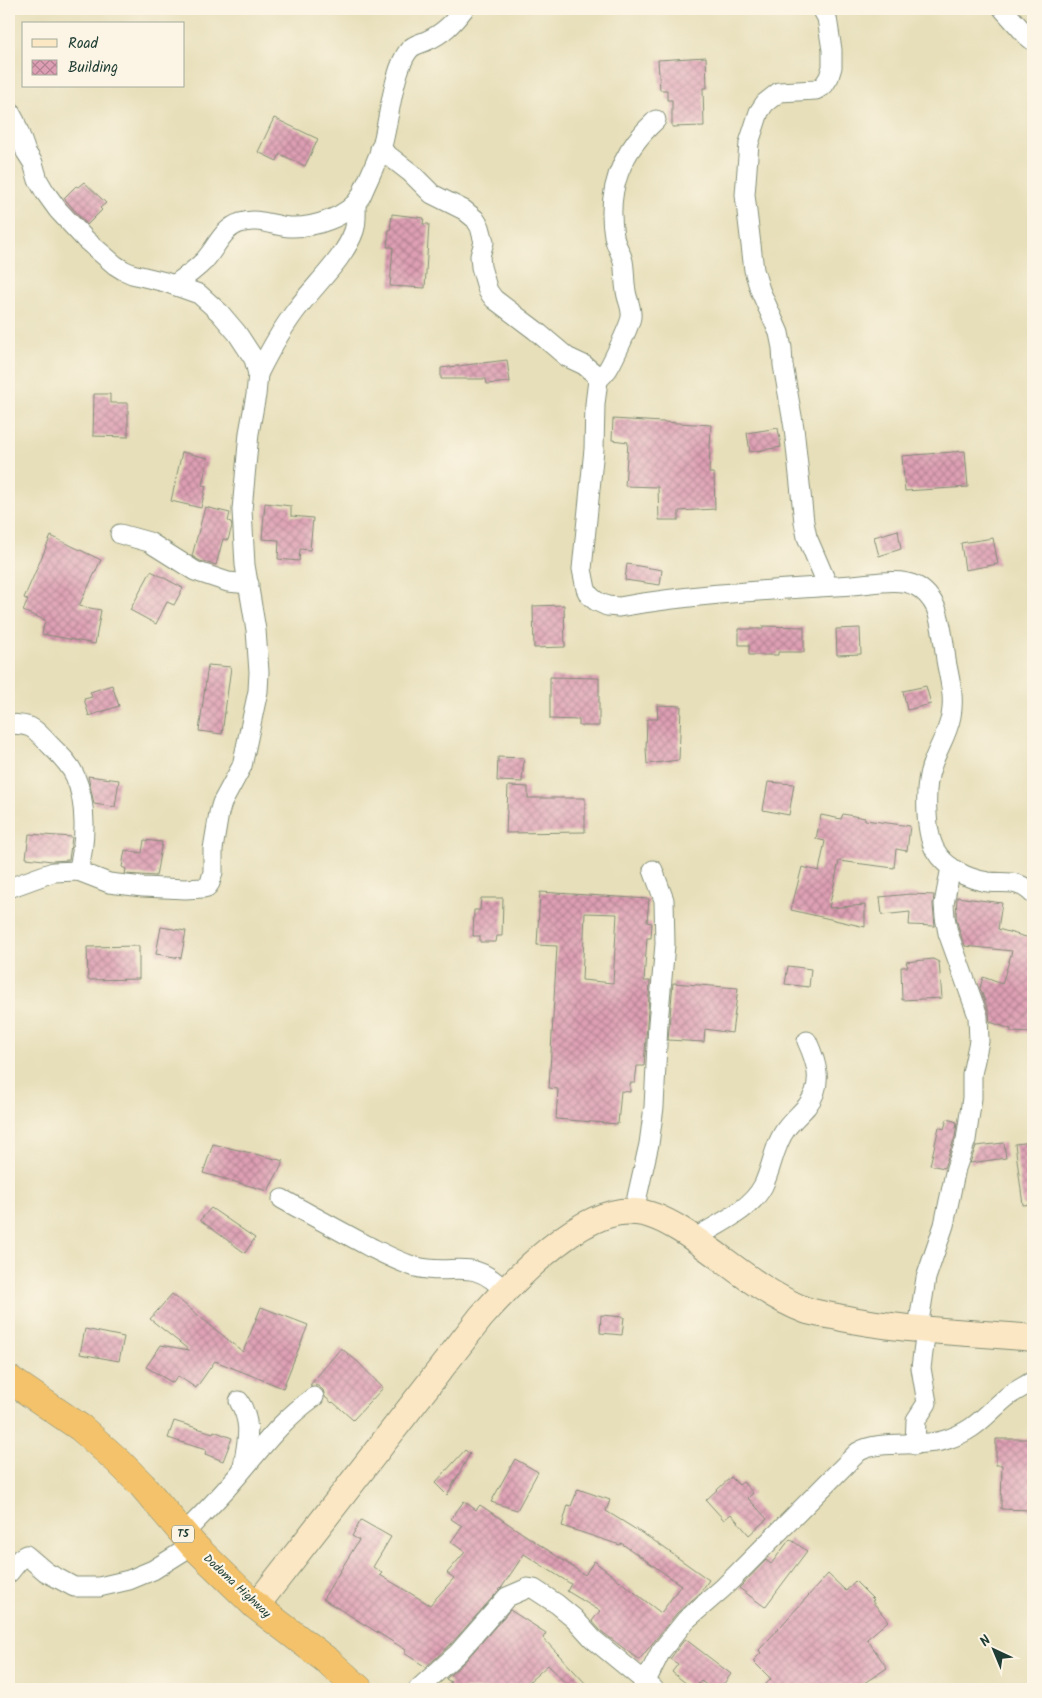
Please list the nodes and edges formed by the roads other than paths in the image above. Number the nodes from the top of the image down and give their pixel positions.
1 (464, 9) edge
2 (822, 9) edge
3 (1004, 9) edge
4 (1033, 41) edge
5 (9, 110) edge
6 (656, 120) dead end
7 (380, 149) junction
8 (356, 204) junction
9 (174, 285) junction
10 (258, 374) junction
11 (598, 380) junction
12 (120, 534) dead end
13 (249, 584) junction
14 (828, 586) junction
15 (9, 724) edge
16 (951, 868) junction
17 (653, 870) dead end
18 (78, 871) junction
19 (9, 888) edge
20 (1033, 894) edge
21 (807, 1041) dead end
22 (282, 1199) dead end
23 (636, 1212) junction
24 (694, 1239) junction
25 (505, 1291) junction
26 (922, 1328) junction
27 (1033, 1338) edge
28 (9, 1379) edge
29 (1033, 1381) edge
30 (314, 1397) dead end
31 (239, 1401) dead end
32 (915, 1445) junction
33 (243, 1470) junction
34 (188, 1539) junction
35 (9, 1573) edge
36 (256, 1606) junction
37 (647, 1687) edge
38 (359, 1689) edge
39 (418, 1689) edge

1 - 7 street
2 - 14 street
3 - 4 street
5 - 9 street
6 - 11 street
7 - 8 street
7 - 11 street
8 - 9 street
8 - 10 street
9 - 10 street
10 - 13 street
11 - 14 street
12 - 13 street
13 - 18 street
14 - 16 street
15 - 18 street
16 - 20 street
16 - 26 street
17 - 23 street
18 - 19 street
21 - 24 street
22 - 25 street
23 - 24 street
23 - 25 street
24 - 26 street
25 - 36 street
26 - 27 street
26 - 32 street
28 - 34 highway, Dodoma Highway / T5
29 - 32 street
30 - 33 street
31 - 33 street
32 - 37 street
33 - 34 street
34 - 35 street
34 - 36 highway, Dodoma Highway / T5
36 - 38 highway, Dodoma Highway / T5
37 - 39 street

